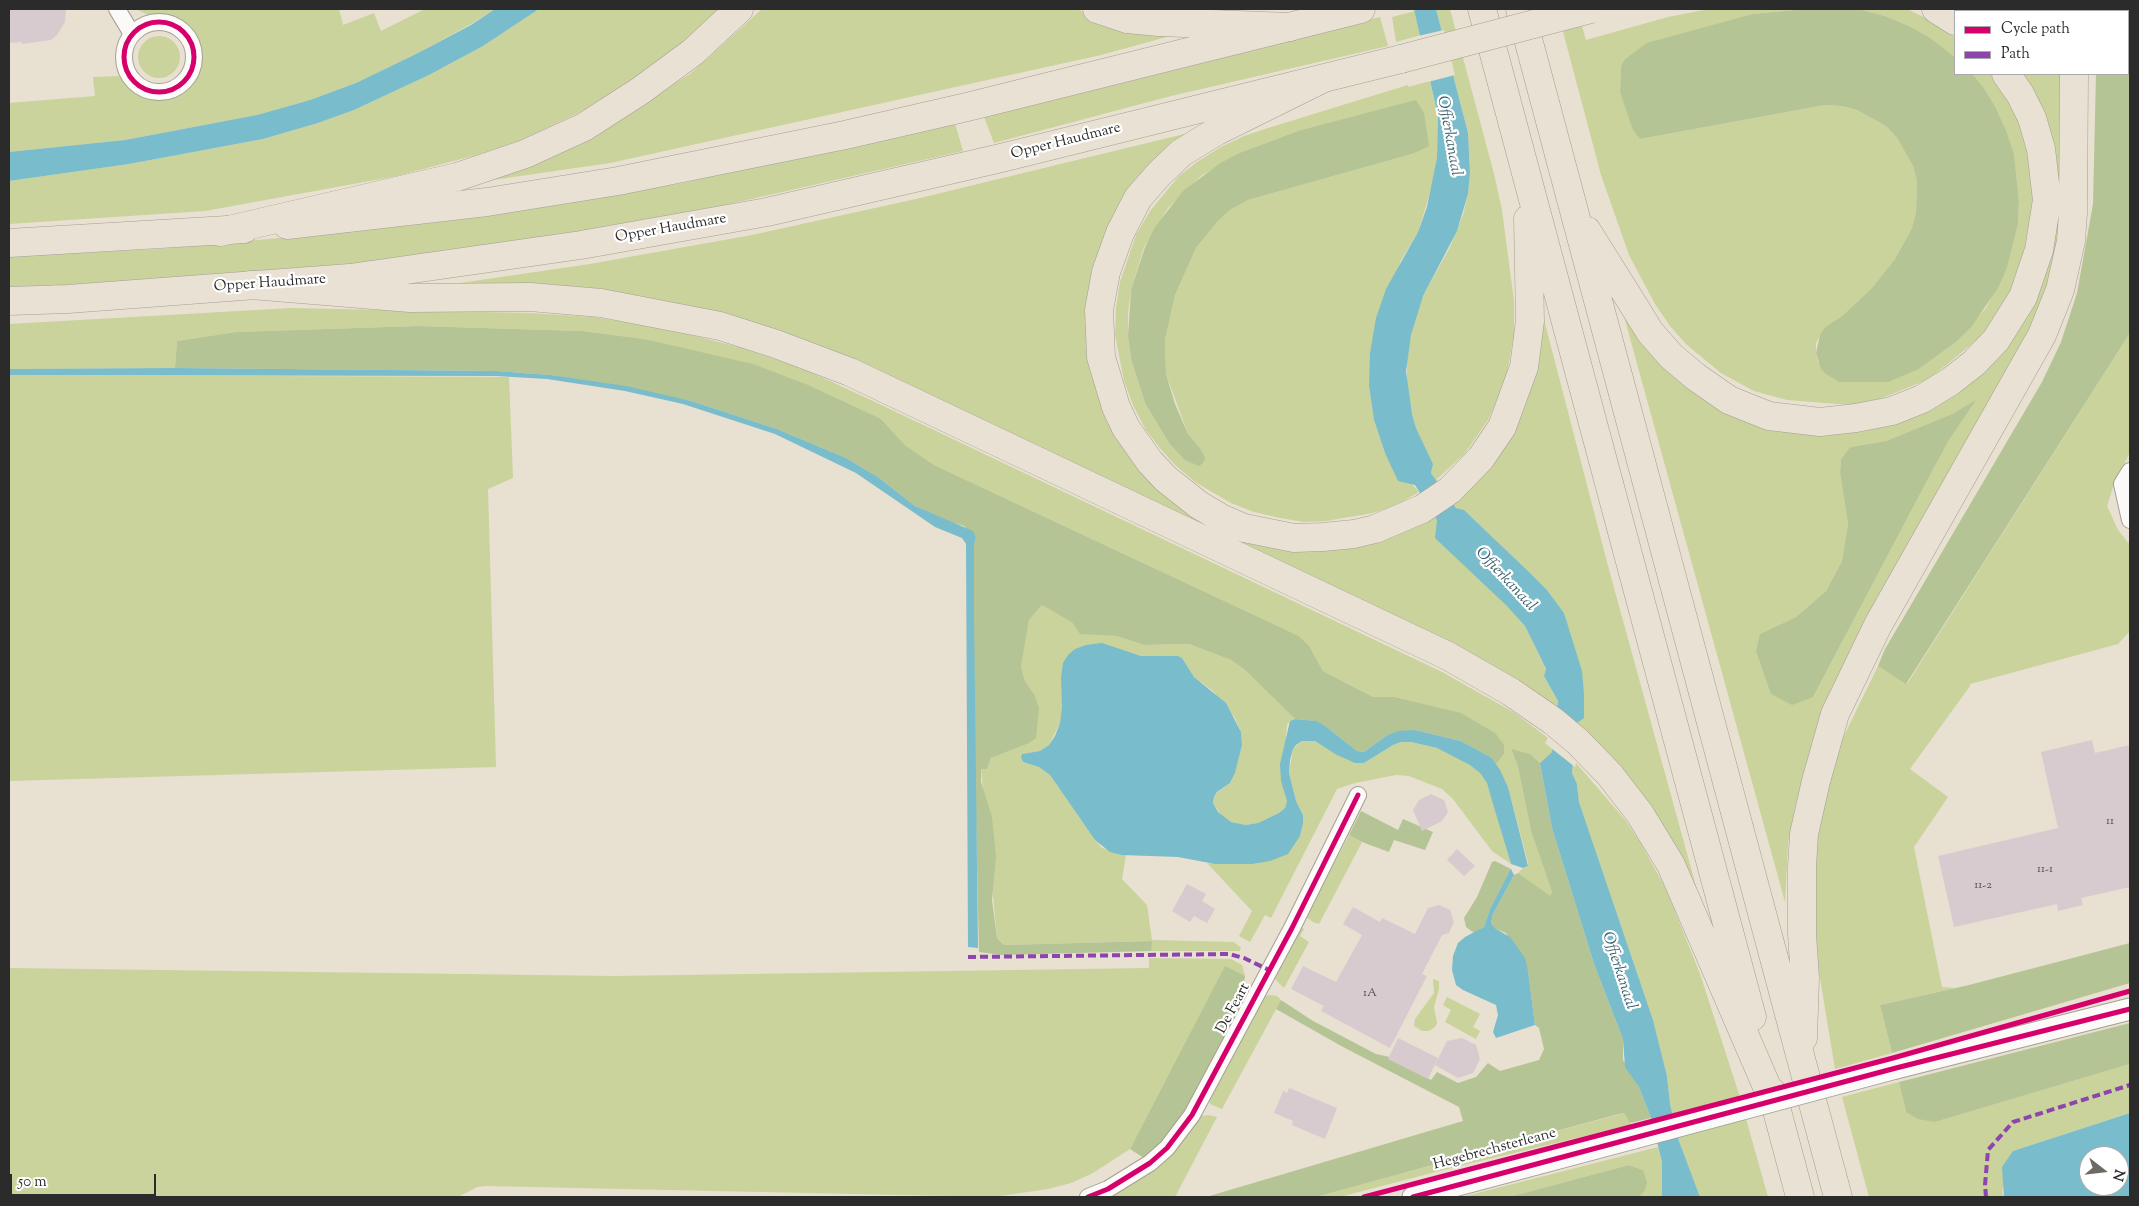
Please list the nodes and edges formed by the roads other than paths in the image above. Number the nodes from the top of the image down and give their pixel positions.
1 (117, 9) edge
2 (739, 9) edge
3 (1097, 9) edge
4 (1361, 9) edge
5 (1482, 9) edge
6 (1520, 9) edge
7 (1591, 9) edge
8 (1936, 9) edge
9 (1954, 20) edge
10 (1290, 27) junction
11 (132, 34) junction
12 (2007, 75) edge
13 (2074, 75) edge
14 (1320, 80) junction
15 (1528, 183) junction
16 (1573, 209) junction
17 (220, 232) junction
18 (9, 243) edge
19 (251, 285) junction
20 (9, 301) edge
21 (2130, 471) edge
22 (2130, 520) edge
23 (1358, 795) dead end
24 (2130, 1009) edge
25 (1802, 1064) junction
26 (1777, 1110) junction
27 (1088, 1197) edge
28 (1413, 1197) edge
29 (1800, 1197) edge
30 (1838, 1197) edge

1 - 11 street
2 - 17 highway
3 - 10 highway
4 - 10 highway
5 - 15 highway
6 - 16 highway
7 - 14 highway, bridge
8 - 9 highway
10 - 17 highway
11 - 11 street
12 - 16 highway
13 - 25 highway
14 - 15 highway
14 - 19 highway, Opper Haudmare
15 - 26 highway
16 - 25 highway
17 - 18 highway
19 - 20 highway, Opper Haudmare
19 - 26 highway
21 - 22 street
23 - 27 street, De Feart
24 - 28 street, Hegebrechsterleane, bridge
25 - 30 highway
26 - 29 highway

